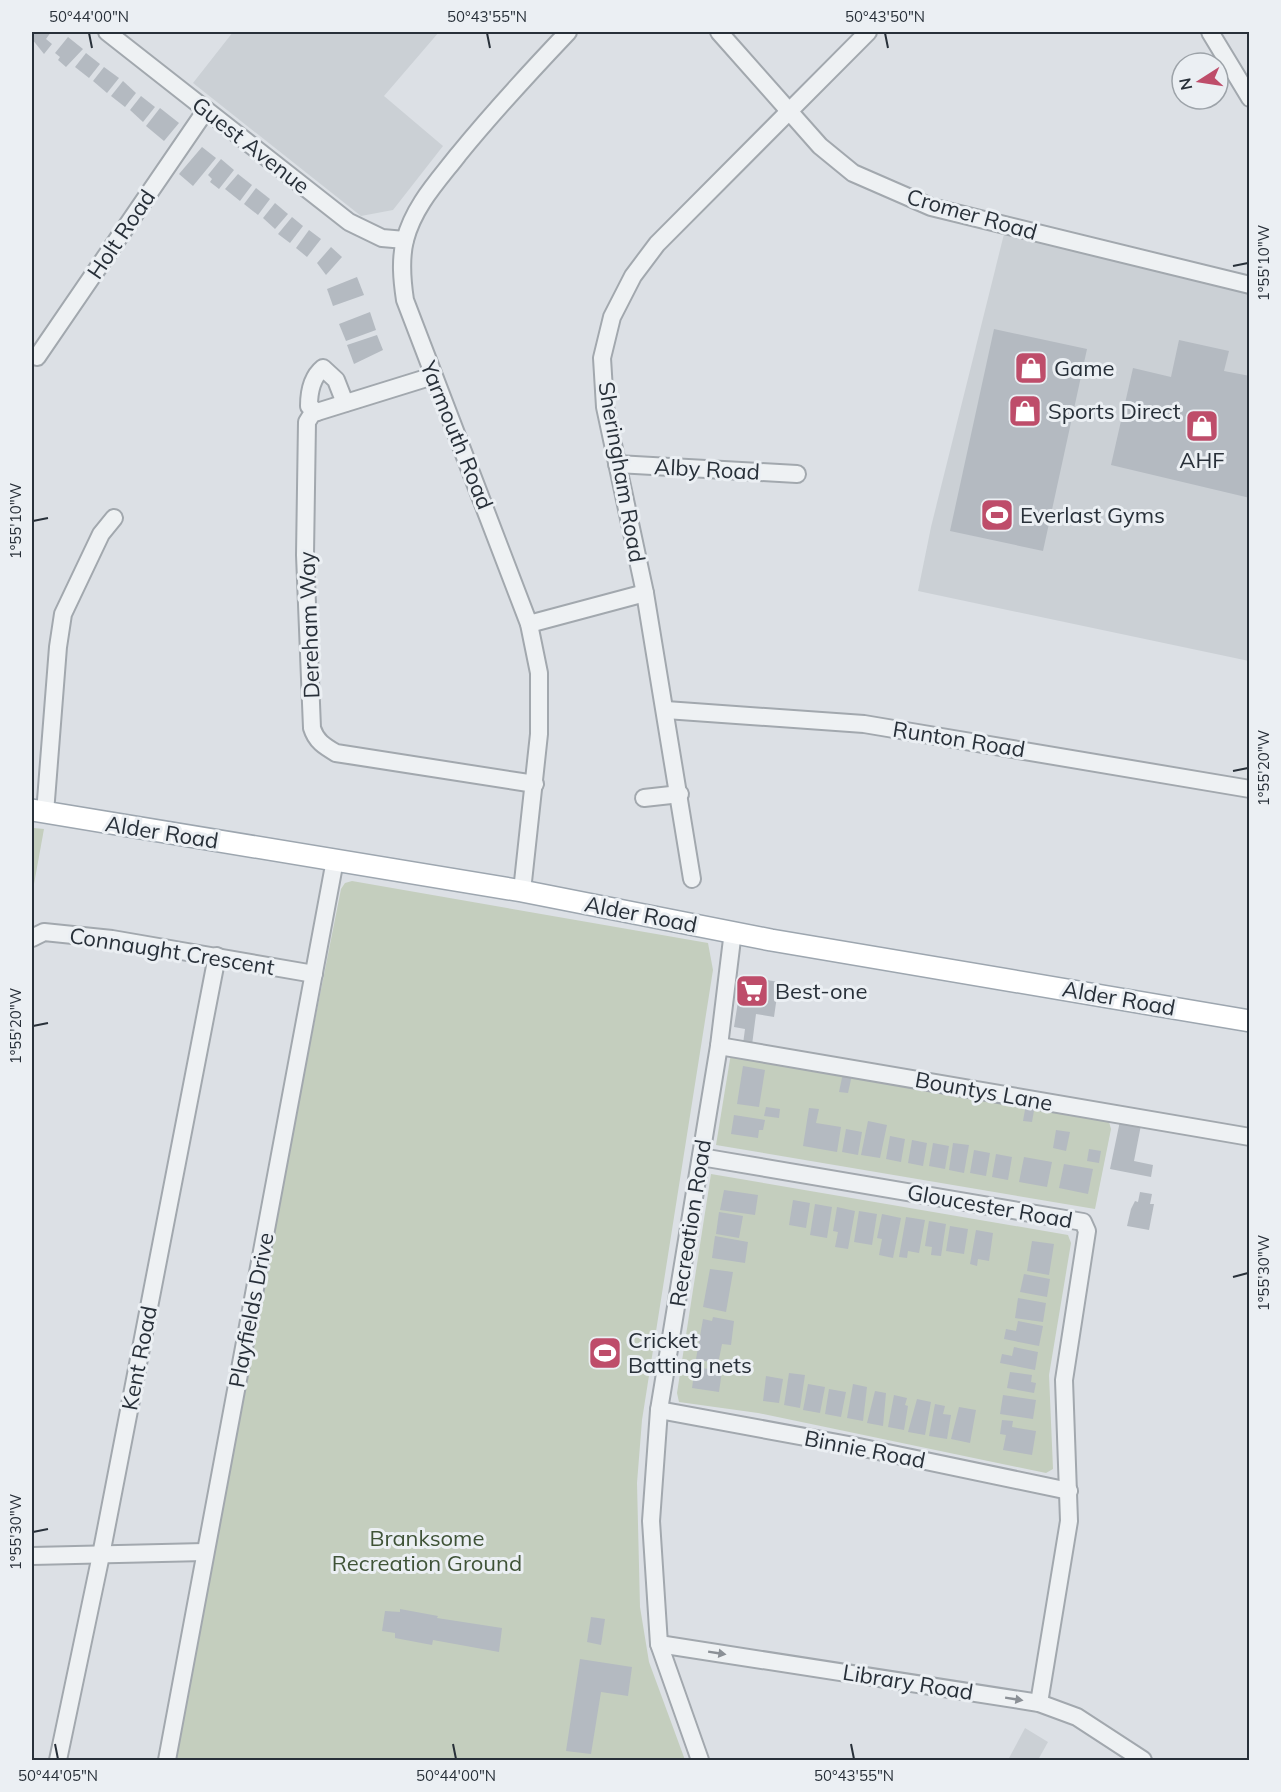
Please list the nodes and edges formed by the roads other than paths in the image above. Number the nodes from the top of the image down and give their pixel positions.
1 (107, 32) edge
2 (568, 32) edge
3 (719, 32) edge
4 (868, 32) edge
5 (1210, 32) edge
6 (1250, 98) edge
7 (206, 110) junction
8 (790, 112) junction
9 (405, 240) junction
10 (1250, 285) edge
11 (37, 357) dead end
12 (433, 376) junction
13 (345, 403) junction
14 (317, 412) junction
15 (617, 464) junction
16 (797, 474) dead end
17 (114, 518) dead end
18 (645, 593) junction
19 (529, 624) junction
20 (666, 710) junction
21 (535, 784) junction
22 (1250, 789) edge
23 (680, 794) junction
24 (644, 798) dead end
25 (38, 812) edge
26 (335, 860) junction
27 (692, 879) dead end
28 (522, 891) junction
29 (733, 931) junction
30 (32, 939) edge
31 (217, 956) junction
32 (314, 974) junction
33 (1250, 1021) edge
34 (719, 1046) junction
35 (1250, 1137) edge
36 (701, 1157) junction
37 (659, 1410) junction
38 (1070, 1491) junction
39 (205, 1552) junction
40 (101, 1555) junction
41 (32, 1556) edge
42 (659, 1644) junction
43 (1040, 1703) junction
44 (58, 1761) edge
45 (167, 1761) edge
46 (700, 1761) edge
47 (1143, 1761) edge

1 - 7 street, Guest Avenue
2 - 9 street, Yarmouth Road
3 - 8 street, Cromer Road
4 - 8 street, Sheringham Road
5 - 6 street
7 - 9 street, Guest Avenue
7 - 11 street, Holt Road
8 - 10 street, Cromer Road
8 - 15 street, Sheringham Road
9 - 12 street, Yarmouth Road
12 - 13 street
12 - 19 street, Yarmouth Road
13 - 14 street
13 - 14 street
14 - 21 street, Dereham Way
15 - 16 street, Alby Road
15 - 18 street, Sheringham Road
17 - 25 street
18 - 19 street
18 - 20 street, Sheringham Road
19 - 21 street, Yarmouth Road
20 - 22 street, Runton Road
20 - 23 street, Sheringham Road
21 - 28 street, Yarmouth Road
23 - 24 street
23 - 27 street, Sheringham Road
25 - 26 main road, Alder Road
26 - 28 main road, Alder Road
26 - 32 street, Playfields Drive
28 - 29 main road, Alder Road
29 - 33 main road, Alder Road
29 - 34 street, Recreation Road
30 - 31 street, Connaught Crescent
31 - 32 street, Connaught Crescent
31 - 40 street, Kent Road
32 - 39 street, Playfields Drive
34 - 35 street, Bountys Lane
34 - 36 street, Recreation Road
36 - 37 street, Recreation Road
36 - 38 street, Gloucester Road
37 - 38 street, Binnie Road
37 - 42 street, Recreation Road
38 - 43 street, Gloucester Road
39 - 40 street
39 - 45 street, Playfields Drive
40 - 41 street
40 - 44 street, Kent Road
42 -> 43 street, Library Road
42 - 46 street, Recreation Road
43 - 47 street, Library Road

